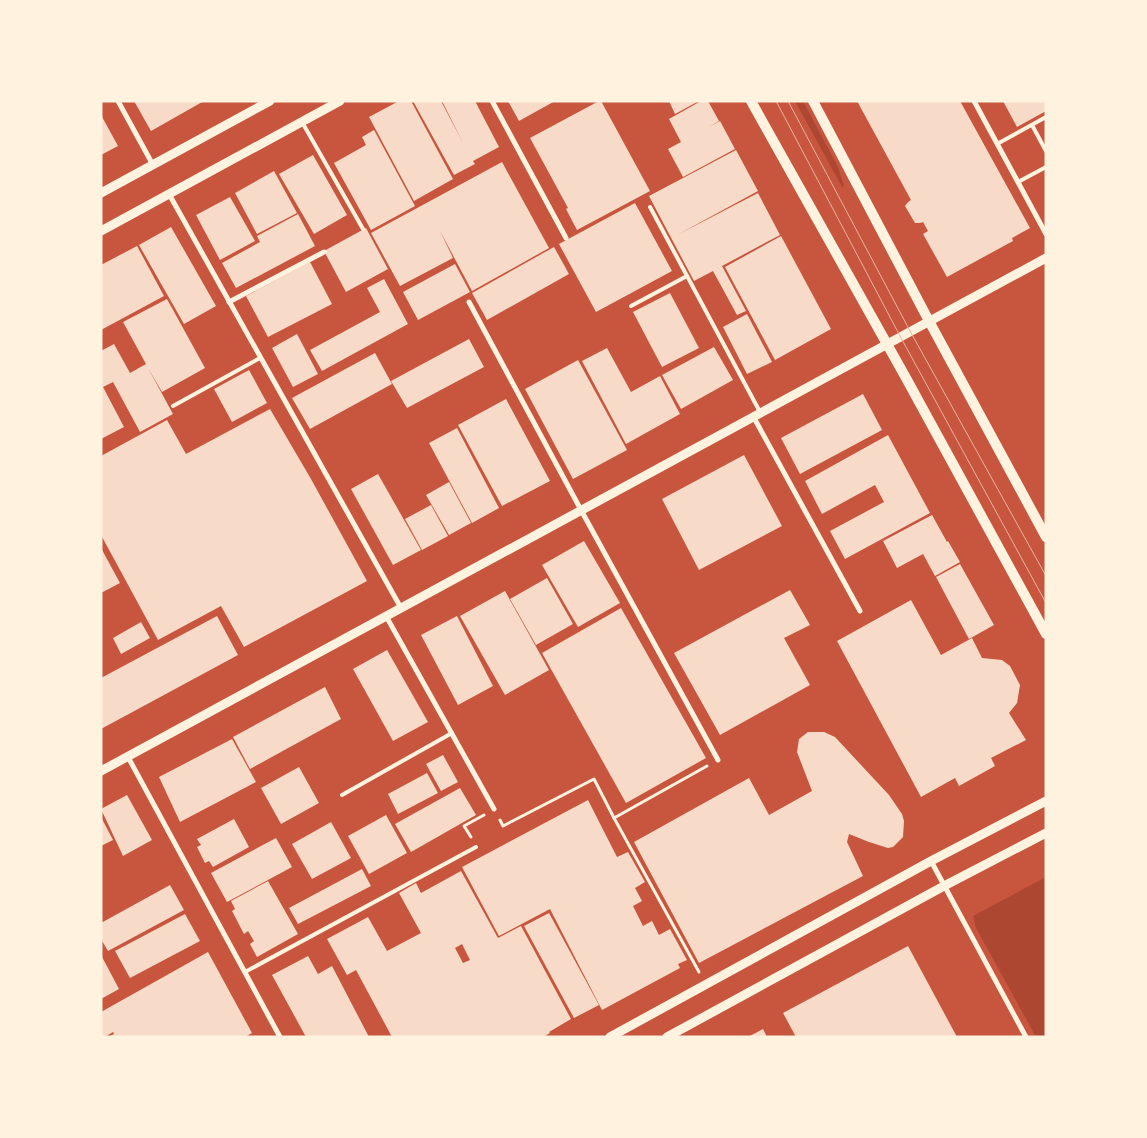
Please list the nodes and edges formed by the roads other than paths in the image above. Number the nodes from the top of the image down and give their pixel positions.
1 (118, 101) edge
2 (270, 101) edge
3 (340, 101) edge
4 (492, 101) edge
5 (751, 101) edge
6 (813, 101) edge
7 (974, 101) edge
8 (1046, 118) edge
9 (302, 122) junction
10 (1032, 125) junction
11 (997, 144) junction
12 (1046, 151) edge
13 (153, 166) junction
14 (1046, 167) edge
15 (1018, 182) junction
16 (101, 193) edge
17 (168, 194) junction
18 (650, 207) dead end
19 (363, 229) dead end
20 (101, 231) edge
21 (1046, 234) edge
22 (566, 238) dead end
23 (324, 252) dead end
24 (1046, 258) edge
25 (687, 276) junction
26 (229, 302) junction
27 (469, 302) dead end
28 (631, 306) dead end
29 (929, 321) junction
30 (886, 344) junction
31 (260, 358) junction
32 (173, 406) dead end
33 (757, 415) junction
34 (581, 510) junction
35 (1045, 535) edge
36 (402, 608) junction
37 (860, 611) dead end
38 (386, 616) junction
39 (1046, 634) edge
40 (452, 733) junction
41 (128, 756) junction
42 (718, 760) road end
43 (101, 771) edge
44 (342, 795) dead end
45 (1046, 801) edge
46 (494, 809) road end
47 (1046, 833) edge
48 (476, 847) road end
49 (930, 861) junction
50 (944, 886) junction
51 (245, 972) junction
52 (280, 1037) edge
53 (610, 1037) edge
54 (667, 1037) edge
55 (1026, 1037) edge

1 - 13 street
2 - 13 street
3 - 9 street
4 - 22 street
5 - 30 main road
6 - 29 main road
7 - 11 street
8 - 10 lane
9 - 17 street
9 - 19 lane
10 - 11 lane
10 - 12 lane
11 - 15 street
13 - 16 street
14 - 15 lane
15 - 21 street
17 - 20 street
17 - 26 street
18 - 25 lane
23 - 26 street
24 - 29 street
25 - 28 lane
25 - 33 lane
26 - 31 street
27 - 34 street
29 - 30 street
29 - 35 main road
30 - 33 street
30 - 39 main road
31 - 32 lane
31 - 36 street
33 - 34 street
33 - 37 street
34 - 36 street
34 - 42 street
36 - 38 street
38 - 40 street
38 - 41 street
40 - 44 lane
40 - 46 street
41 - 43 street
41 - 51 street
45 - 49 street
47 - 50 street
48 - 51 lane
49 - 50 street
49 - 53 street
50 - 54 street
50 - 55 street
51 - 52 street

